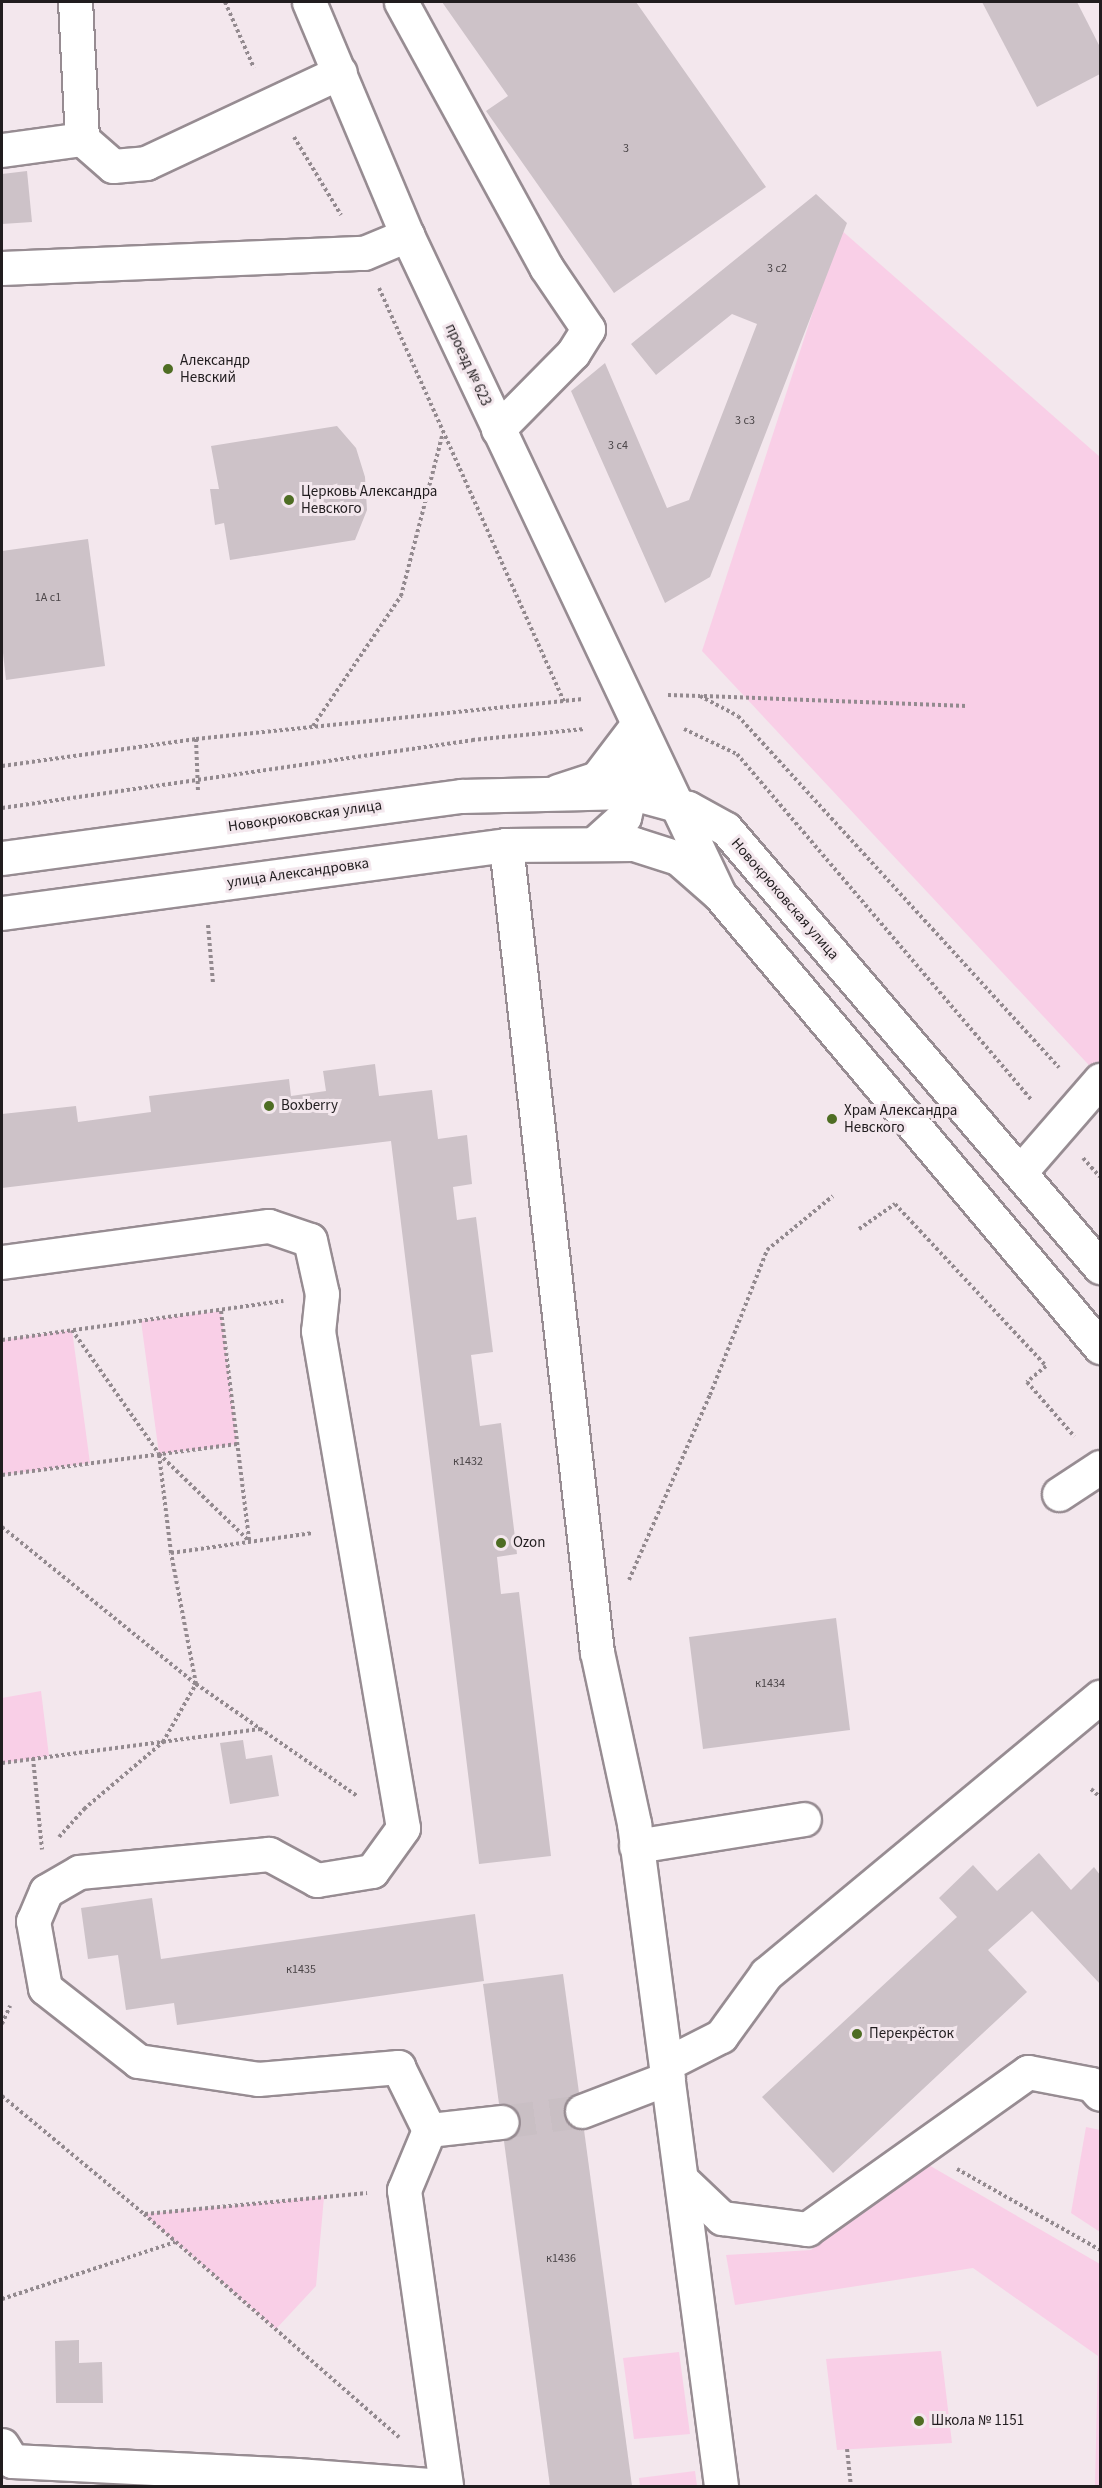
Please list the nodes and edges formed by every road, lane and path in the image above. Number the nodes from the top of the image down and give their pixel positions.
1 (75, 2) edge
2 (225, 2) edge
3 (309, 2) edge
4 (401, 2) edge
5 (340, 72) junction
6 (274, 105) junction
7 (82, 138) junction
8 (2, 150) edge
9 (407, 236) junction
10 (364, 253) junction
11 (2, 268) edge
12 (498, 429) junction
13 (444, 432) junction
14 (700, 696) dead end
15 (564, 701) dead end
16 (967, 706) dead end
17 (638, 724) junction
18 (312, 727) dead end
19 (557, 792) junction
20 (629, 792) junction
21 (676, 805) junction
22 (726, 829) junction
23 (596, 842) junction
24 (506, 845) junction
25 (2, 858) edge
26 (719, 894) junction
27 (2, 913) edge
28 (1101, 1080) edge
29 (1020, 1172) junction
30 (833, 1196) dead end
31 (859, 1229) dead end
32 (2, 1262) edge
33 (1101, 1267) edge
34 (322, 1294) junction
35 (221, 1311) junction
36 (72, 1330) junction
37 (2, 1340) edge
38 (1101, 1347) edge
39 (1078, 1441) dead end
40 (237, 1444) junction
41 (159, 1454) junction
42 (1101, 1467) edge
43 (2, 1475) edge
44 (1059, 1494) dead end
45 (2, 1527) edge
46 (351, 1528) junction
47 (249, 1541) junction
48 (171, 1553) junction
49 (626, 1588) dead end
50 (196, 1684) junction
51 (1101, 1697) edge
52 (261, 1729) junction
53 (163, 1742) junction
54 (33, 1758) junction
55 (2, 1762) edge
56 (1091, 1789) dead end
57 (1101, 1797) edge
58 (804, 1819) dead end
59 (403, 1828) junction
60 (57, 1840) dead end
61 (636, 1846) junction
62 (50, 1848) dead end
63 (667, 2071) junction
64 (1101, 2094) edge
65 (2, 2096) edge
66 (582, 2111) tunnel mouth
67 (502, 2122) tunnel mouth
68 (429, 2130) junction
69 (921, 2148) junction
70 (683, 2181) junction
71 (404, 2190) junction
72 (144, 2214) junction
73 (176, 2242) junction
74 (1101, 2250) edge
75 (2, 2299) edge
76 (2, 2445) edge
77 (848, 2449) dead end
78 (444, 2484) edge
79 (721, 2487) edge
80 (851, 2487) edge

1 - 7 main road
2 - 6 path
3 - 5 main road, проезд № 623
4 - 12 main road
5 - 6 main road
5 - 9 main road, проезд № 623
6 - 7 main road
6 - 10 path
7 - 8 main road
9 - 10 main road
9 - 12 main road, проезд № 623
10 - 11 main road
10 - 13 path
12 - 17 main road, проезд № 623
13 - 15 path
13 - 18 path
14 - 16 path
17 - 19 main road
17 - 20 main road
17 - 21 main road
17 - 22 main road
19 - 20 main road, Новокрюковская улица
19 - 25 main road, Новокрюковская улица
20 - 21 main road, Новокрюковская улица
20 - 23 main road
21 - 22 main road, Новокрюковская улица
21 - 26 main road
22 - 29 main road, Новокрюковская улица
23 - 24 main road, улица Александровка
23 - 26 main road
24 - 27 main road, улица Александровка
24 - 61 main road
26 - 38 main road
28 - 29 main road
29 - 33 main road, Новокрюковская улица
30 - 49 path
31 - 39 path
32 - 34 main road
34 - 35 path
34 - 46 main road
35 - 36 path
35 - 40 path
36 - 37 path
36 - 41 path
40 - 41 path
40 - 47 path
41 - 43 path
41 - 47 path
41 - 48 path
42 - 44 main road
45 - 50 path
46 - 47 path
46 - 59 main road
47 - 48 path
48 - 50 path
50 - 52 path
50 - 53 path
51 - 63 main road
52 - 53 path
52 - 59 path
53 - 54 path
53 - 60 path
54 - 55 path
54 - 62 path
56 - 57 path
58 - 61 main road
59 - 68 main road
61 - 63 main road
63 - 66 main road
63 - 70 main road
64 - 69 main road
65 - 72 path
67 - 68 main road
68 - 71 main road
69 - 70 main road
69 - 74 path
70 - 79 main road
71 - 72 path
71 - 78 main road
72 - 73 path
73 - 75 path
73 - 78 path
76 - 78 main road
77 - 80 path

